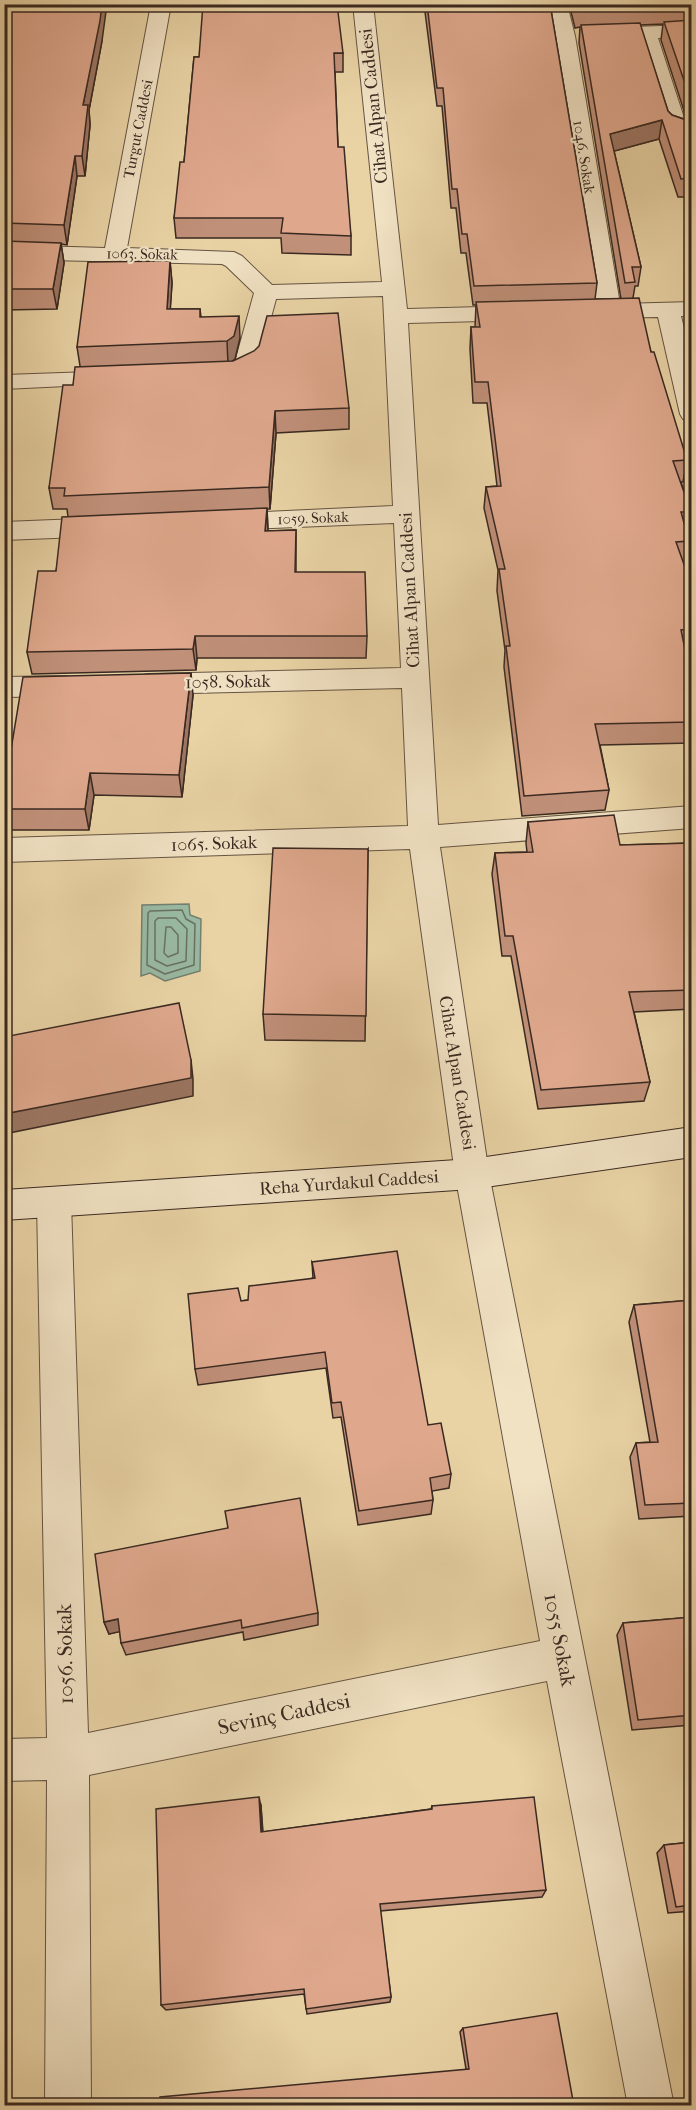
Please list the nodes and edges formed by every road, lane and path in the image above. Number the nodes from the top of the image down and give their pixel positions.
1 (161, 4) edge
2 (363, 4) edge
3 (557, 4) edge
4 (692, 32) edge
5 (647, 33) junction
6 (565, 36) junction
7 (692, 135) edge
8 (4, 252) edge
9 (115, 253) junction
10 (266, 292) junction
11 (394, 303) junction
12 (680, 309) edge
13 (609, 310) junction
14 (573, 311) edge
15 (538, 312) edge
16 (202, 376) edge
17 (144, 378) edge
18 (4, 382) edge
19 (692, 414) edge
20 (406, 514) junction
21 (196, 523) edge
22 (126, 526) edge
23 (6, 539) edge
24 (415, 678) junction
25 (122, 684) edge
26 (87, 685) edge
27 (4, 687) edge
28 (692, 817) edge
29 (424, 837) junction
30 (4, 850) edge
31 (692, 1142) edge
32 (472, 1174) junction
33 (54, 1202) junction
34 (4, 1204) edge
35 (563, 1657) junction
36 (68, 1758) junction
37 (4, 1760) edge
38 (68, 2106) edge
39 (651, 2106) edge

1 - 9 street, Turgut Caddesi
2 - 11 street, Cihat Alpan Caddesi
3 - 6 street, 1046. Sokak
4 - 5 street
5 - 6 street
5 - 7 street
6 - 13 street, 1046. Sokak
8 - 9 street, 1063. Sokak
9 - 10 street, 1063. Sokak
10 - 11 street
10 - 16 street
11 - 15 street
11 - 20 street, Cihat Alpan Caddesi
12 - 13 street
12 - 19 street
13 - 14 street
17 - 18 street
20 - 21 street, 1059. Sokak
20 - 24 street, Cihat Alpan Caddesi
22 - 23 street
24 - 25 street, 1058. Sokak
24 - 29 street, Cihat Alpan Caddesi
26 - 27 street
28 - 29 street, 1065. Sokak
29 - 30 street, 1065. Sokak
29 - 32 street, Cihat Alpan Caddesi
31 - 32 street, Reha Yurdakul Caddesi
32 - 33 street, Reha Yurdakul Caddesi
32 - 35 street, 1055 Sokak
33 - 34 street, Reha Yurdakul Caddesi
33 - 36 street, 1056. Sokak
35 - 36 street, Sevinç Caddesi
35 - 39 street, 1055 Sokak
36 - 37 street, Sevinç Caddesi
36 - 38 street, 1056. Sokak

